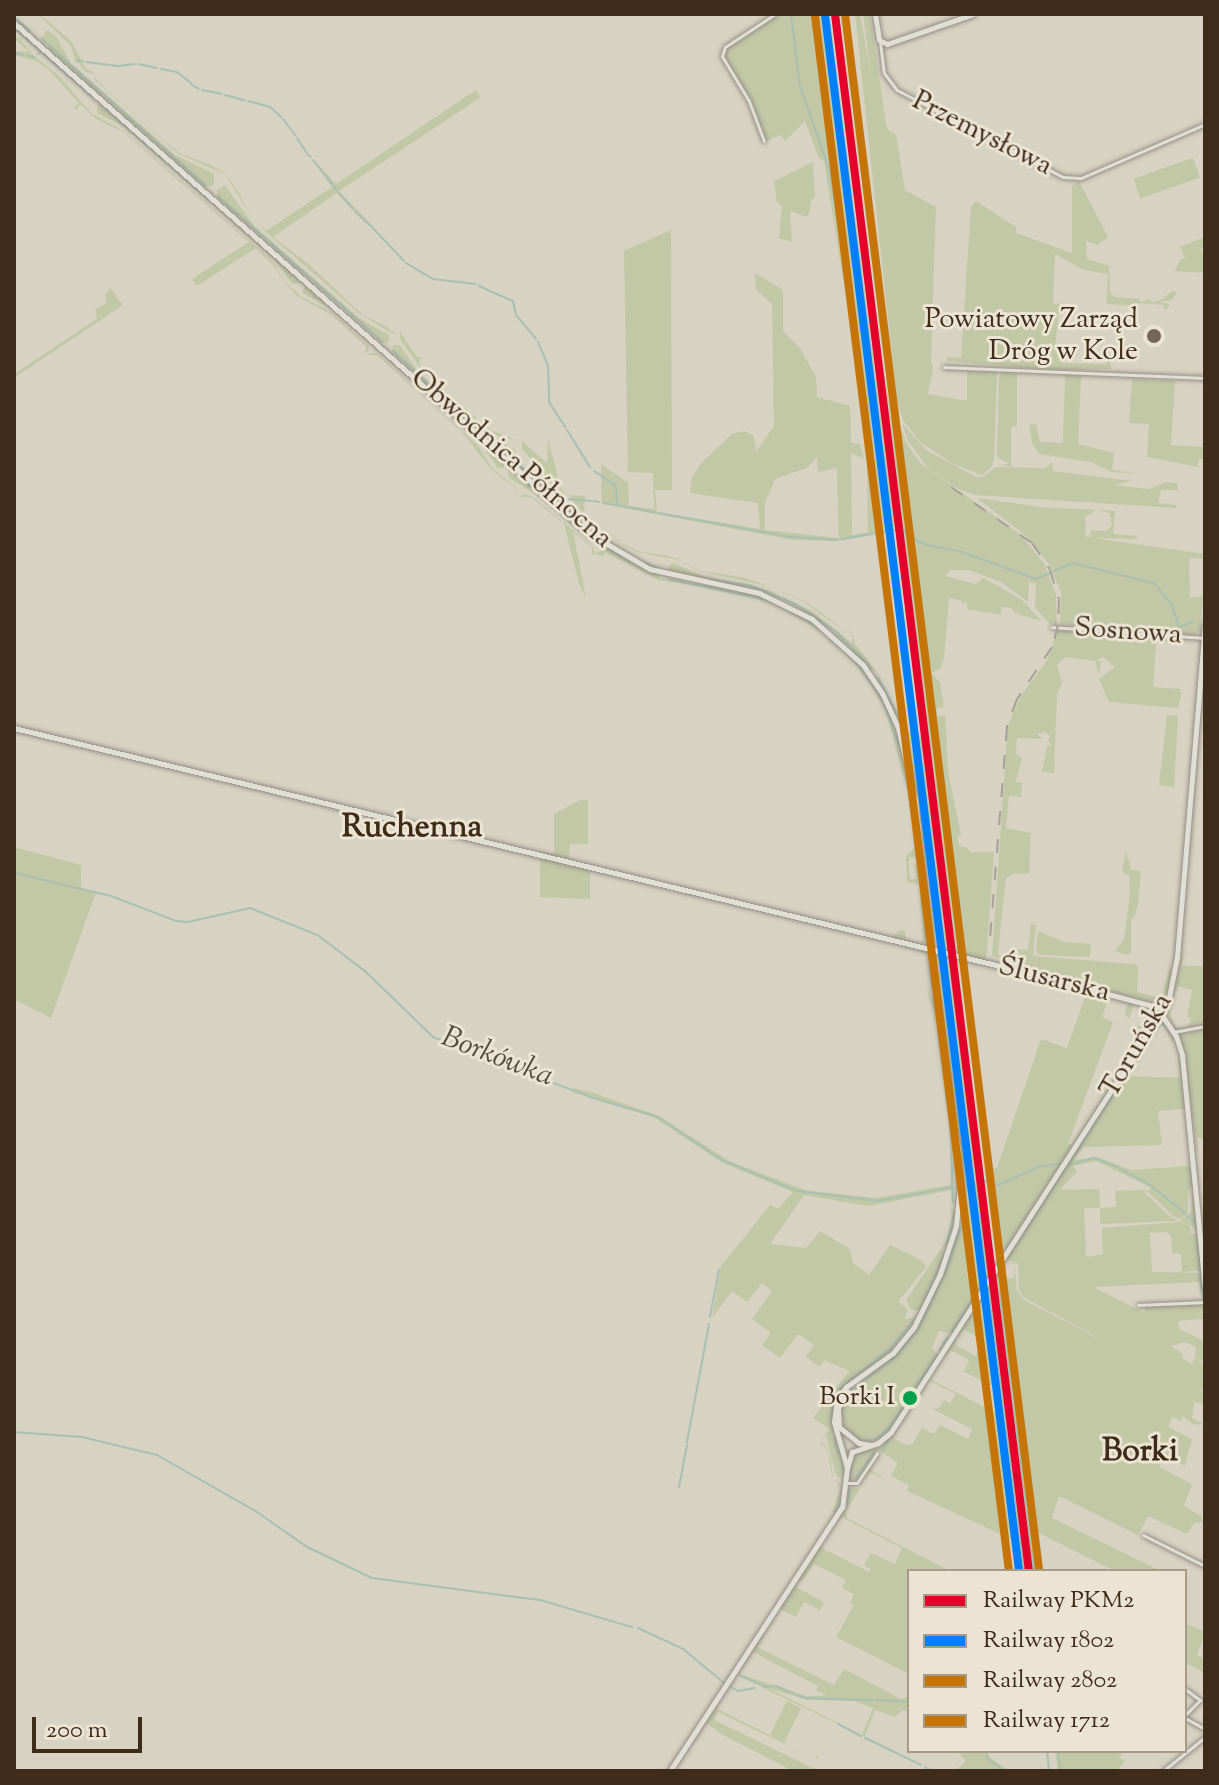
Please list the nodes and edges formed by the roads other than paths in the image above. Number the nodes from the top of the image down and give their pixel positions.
1 (775, 14) edge
2 (875, 14) edge
3 (973, 14) edge
4 (14, 23) edge
5 (880, 42) junction
6 (1205, 124) edge
7 (764, 141) dead end
8 (944, 367) dead end
9 (1205, 378) edge
10 (1205, 625) edge
11 (1052, 627) dead end
12 (1204, 638) edge
13 (14, 728) edge
14 (931, 950) junction
15 (1163, 1012) junction
16 (1205, 1026) edge
17 (1174, 1032) junction
18 (1205, 1291) edge
19 (1205, 1302) edge
20 (1138, 1305) dead end
21 (851, 1384) junction
22 (847, 1435) junction
23 (856, 1441) junction
24 (838, 1442) junction
25 (872, 1445) junction
26 (842, 1451) junction
27 (853, 1451) junction
28 (877, 1453) dead end
29 (847, 1468) junction
30 (847, 1483) junction
31 (1143, 1535) dead end
32 (1205, 1566) edge
33 (1187, 1690) edge
34 (1187, 1715) edge
35 (1187, 1718) edge
36 (1205, 1729) edge
37 (1205, 1737) edge
38 (1187, 1752) edge
39 (1185, 1753) edge
40 (670, 1771) edge
41 (1163, 1771) edge

1 - 7 street
2 - 5 street
3 - 5 street
4 - 14 street, Obwodnica Północna
5 - 6 street, Przemysłowa
8 - 9 street
10 - 12 street, Toruńska
11 - 12 street, Sosnowa
12 - 15 street, Toruńska
13 - 14 street, Ślusarska
14 - 15 street, Ślusarska
14 - 21 street, Obwodnica Północna
15 - 17 street
15 - 25 street, Toruńska
16 - 17 street
17 - 18 street
19 - 20 street
21 - 22 street
21 - 24 street, Obwodnica Północna
22 - 23 street
22 - 24 street
23 - 25 street
23 - 27 street
24 - 26 street
25 - 27 street
26 - 27 street
26 - 29 street
27 - 29 street
28 - 30 street
29 - 30 street
30 - 40 street
31 - 32 street
33 - 34 street
35 - 36 street
37 - 38 street
39 - 41 street

